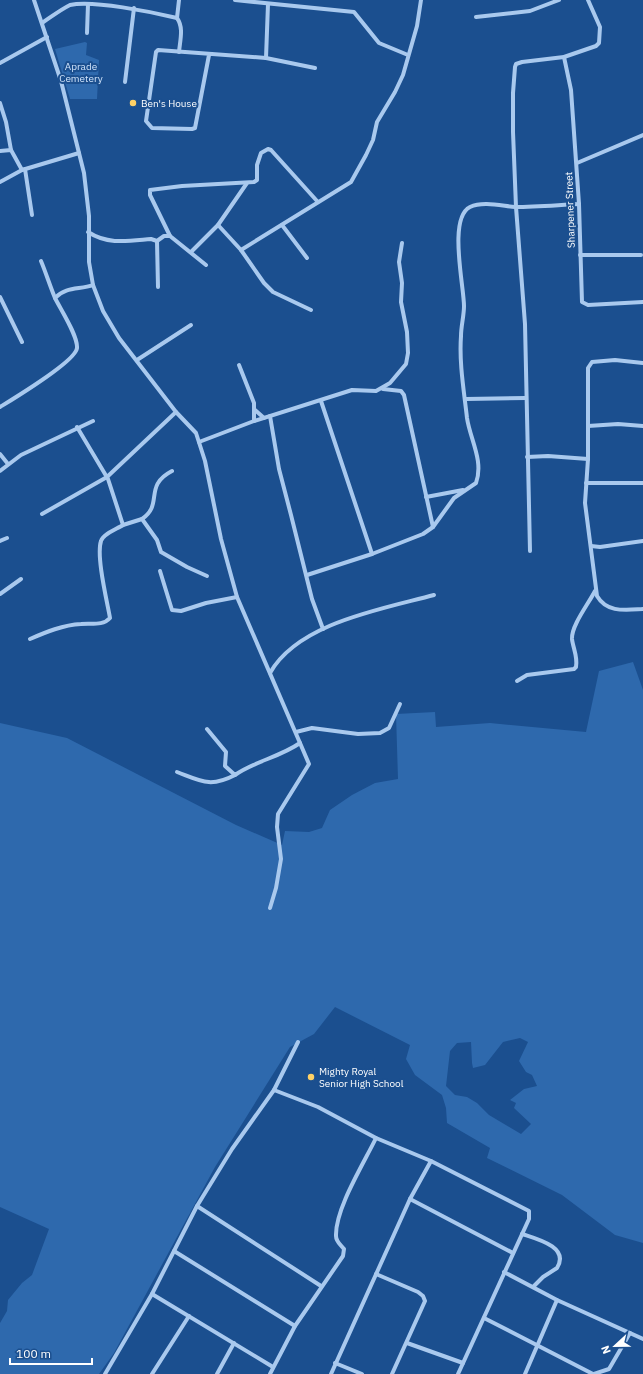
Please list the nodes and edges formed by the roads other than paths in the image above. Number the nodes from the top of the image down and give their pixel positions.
1 (34, 0) edge
2 (179, 0) edge
3 (235, 0) edge
4 (421, 0) edge
5 (559, 0) edge
6 (588, 0) edge
7 (102, 2) edge
8 (88, 4) junction
9 (268, 4) junction
10 (134, 8) junction
11 (476, 17) dead end
12 (177, 18) junction
13 (42, 23) junction
14 (87, 33) dead end
15 (47, 37) junction
16 (179, 52) junction
17 (209, 55) junction
18 (408, 56) junction
19 (564, 57) junction
20 (266, 58) junction
21 (0, 63) edge
22 (316, 68) dead end
23 (125, 82) dead end
24 (0, 103) edge
25 (643, 135) edge
26 (11, 150) junction
27 (0, 151) edge
28 (79, 153) junction
29 (577, 163) junction
30 (24, 170) junction
31 (0, 182) edge
32 (247, 183) junction
33 (317, 202) junction
34 (579, 204) junction
35 (516, 207) junction
36 (32, 215) dead end
37 (218, 225) junction
38 (282, 225) junction
39 (88, 232) junction
40 (170, 236) junction
41 (157, 241) junction
42 (402, 244) dead end
43 (241, 250) junction
44 (191, 252) junction
45 (580, 254) junction
46 (641, 255) dead end
47 (307, 258) dead end
48 (41, 261) dead end
49 (206, 264) dead end
50 (93, 285) junction
51 (158, 287) dead end
52 (0, 296) edge
53 (55, 298) junction
54 (643, 302) edge
55 (311, 310) dead end
56 (191, 326) dead end
57 (22, 342) dead end
58 (138, 360) junction
59 (643, 363) edge
60 (239, 365) dead end
61 (383, 389) junction
62 (526, 398) junction
63 (466, 400) junction
64 (321, 401) junction
65 (0, 407) edge
66 (255, 410) junction
67 (176, 412) junction
68 (270, 416) junction
69 (264, 418) junction
70 (93, 421) dead end
71 (254, 421) junction
72 (588, 426) junction
73 (643, 426) edge
74 (77, 427) junction
75 (199, 442) junction
76 (0, 454) edge
77 (527, 457) junction
78 (588, 459) junction
79 (8, 464) junction
80 (0, 471) edge
81 (172, 471) dead end
82 (107, 477) junction
83 (586, 483) junction
84 (643, 483) edge
85 (464, 490) junction
86 (426, 497) junction
87 (42, 514) dead end
88 (142, 519) junction
89 (123, 525) junction
90 (433, 527) junction
91 (7, 538) dead end
92 (0, 541) edge
93 (643, 541) edge
94 (591, 546) junction
95 (530, 551) dead end
96 (372, 554) junction
97 (160, 571) dead end
98 (308, 575) junction
99 (207, 576) dead end
100 (21, 579) dead end
101 (596, 591) junction
102 (0, 594) edge
103 (434, 595) dead end
104 (237, 597) junction
105 (643, 609) edge
106 (323, 629) junction
107 (30, 639) dead end
108 (270, 673) junction
109 (517, 681) dead end
110 (400, 704) dead end
111 (207, 729) dead end
112 (296, 732) junction
113 (300, 743) junction
114 (177, 772) dead end
115 (235, 775) junction
116 (270, 908) dead end
117 (298, 1042) dead end
118 (274, 1090) junction
119 (376, 1138) junction
120 (431, 1160) junction
121 (410, 1200) junction
122 (197, 1206) junction
123 (522, 1234) junction
124 (174, 1252) junction
125 (513, 1253) junction
126 (504, 1272) junction
127 (376, 1274) junction
128 (321, 1286) junction
129 (534, 1286) junction
130 (152, 1294) junction
131 (557, 1300) junction
132 (189, 1316) junction
133 (484, 1318) junction
134 (295, 1326) junction
135 (630, 1333) junction
136 (643, 1339) edge
137 (407, 1343) junction
138 (234, 1344) junction
139 (537, 1345) junction
140 (335, 1363) junction
141 (463, 1363) junction
142 (273, 1367) junction
143 (105, 1374) edge
144 (152, 1374) edge
145 (217, 1374) edge
146 (270, 1374) edge
147 (331, 1374) edge
148 (362, 1374) edge
149 (392, 1374) edge
150 (458, 1374) edge
151 (525, 1374) edge
152 (593, 1374) edge

1 - 13 street
2 - 12 street
3 - 9 street
4 - 18 street
5 - 11 street
6 - 19 street
7 - 8 street
7 - 10 street
8 - 13 street
8 - 14 street
9 - 18 street
9 - 20 street
10 - 12 street
10 - 23 street
12 - 16 street
13 - 15 street
15 - 21 street
15 - 28 street
16 - 17 street
16 - 17 street
17 - 20 street
18 - 33 street
19 - 29 street, Sharpener Street
19 - 35 street
20 - 22 street
24 - 26 street
25 - 29 street
26 - 27 street
26 - 30 street
28 - 30 street
28 - 39 street
29 - 34 street, Sharpener Street
30 - 31 street
30 - 36 street
32 - 33 street
32 - 37 street
32 - 40 street
33 - 38 street
34 - 35 street
34 - 45 street, Sharpener Street
35 - 62 street
35 - 63 street
37 - 43 street
37 - 44 street
38 - 43 street
38 - 47 street
39 - 41 street
39 - 50 street
40 - 41 street
40 - 44 street
41 - 51 street
42 - 61 street
43 - 55 street
44 - 49 street
45 - 46 street
45 - 54 street, Sharpener Street
48 - 53 street
50 - 53 street
50 - 58 street
52 - 57 street
53 - 65 street
56 - 58 street
58 - 67 street
59 - 72 street
60 - 66 street
61 - 64 street
61 - 86 street
62 - 63 street
62 - 77 street
63 - 85 street
64 - 68 street
64 - 96 street
66 - 69 street
66 - 71 street
67 - 75 street
67 - 82 street
68 - 69 street
68 - 98 street
69 - 71 street
70 - 74 street
71 - 75 street
72 - 73 street
72 - 78 street
74 - 79 street
74 - 82 street
75 - 104 street
76 - 79 street
77 - 78 street
77 - 95 street
78 - 83 street
79 - 80 street
81 - 88 street
82 - 87 street
82 - 89 street
83 - 84 street
83 - 94 street
85 - 86 street
85 - 90 street
86 - 90 street
88 - 89 street
88 - 99 street
89 - 107 street
90 - 96 street
91 - 92 street
93 - 94 street
94 - 101 street
96 - 98 street
97 - 104 street
98 - 106 street
100 - 102 street
101 - 105 street
101 - 109 street
103 - 106 street
104 - 108 street
106 - 108 street
108 - 112 street
110 - 112 street
111 - 115 street
112 - 113 street
113 - 115 street
113 - 116 street
114 - 115 street
117 - 118 street
118 - 119 street
118 - 122 street
119 - 120 street
119 - 128 street
120 - 121 street
120 - 123 street
121 - 125 street
121 - 127 street
122 - 124 street
122 - 128 street
123 - 125 street
123 - 129 street
124 - 130 street
124 - 134 street
125 - 126 street
126 - 129 street
126 - 133 street
127 - 137 street
127 - 140 street
128 - 134 street
129 - 131 street
130 - 132 street
130 - 143 street
131 - 135 street
131 - 139 street
132 - 138 street
132 - 144 street
133 - 139 street
133 - 141 street
134 - 142 street
135 - 136 street
135 - 152 street
137 - 141 street
137 - 149 street
138 - 142 street
138 - 145 street
139 - 151 street
139 - 152 street
140 - 147 street
140 - 148 street
141 - 150 street
142 - 146 street

